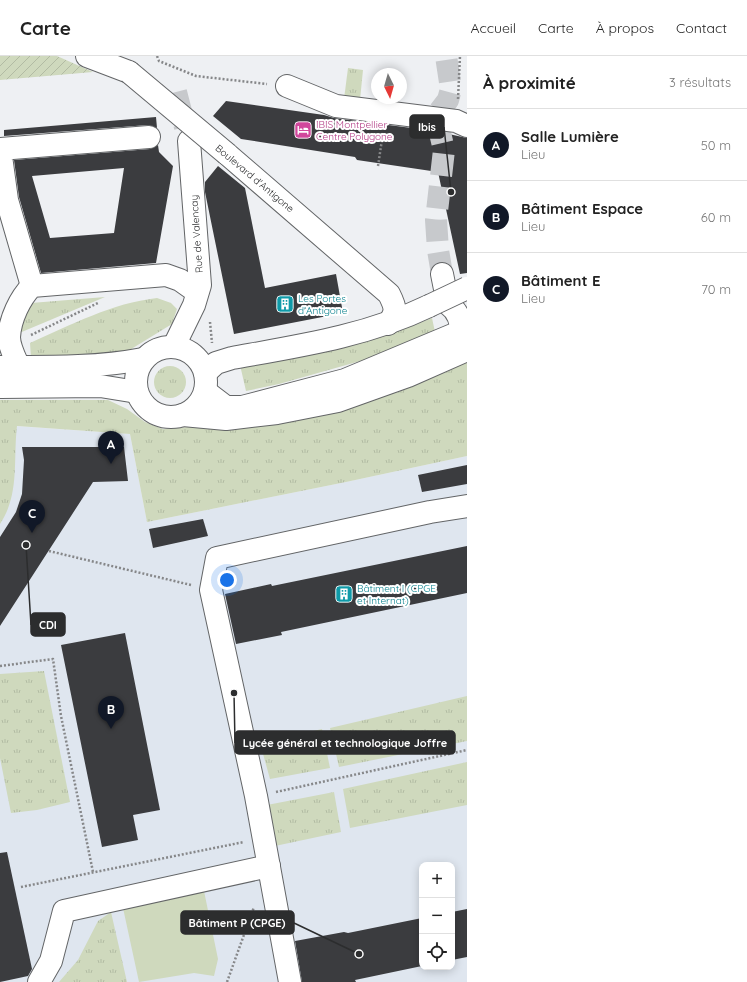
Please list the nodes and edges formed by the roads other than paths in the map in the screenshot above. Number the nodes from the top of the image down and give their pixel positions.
1 (87, 56) edge
2 (126, 65) edge
3 (288, 86) dead end
4 (462, 123) edge
5 (149, 137) dead end
6 (189, 141) tunnel mouth
7 (447, 273) tunnel mouth
8 (32, 286) junction
9 (467, 288) edge
10 (195, 299) junction
11 (379, 327) junction
12 (464, 341) edge
13 (174, 346) junction
14 (143, 360) junction
15 (9, 367) edge
16 (205, 382) junction
17 (0, 387) edge
18 (137, 392) junction
19 (183, 415) junction
20 (467, 506) edge
21 (269, 866) junction
22 (39, 982) edge
23 (290, 982) edge

1 - 2 street, Boulevard d'Antigone
2 - 11 street, Boulevard d'Antigone, bridge
3 - 4 street
5 - 8 street
6 - 10 street, Rue de Valencay
7 - 12 street
8 - 10 street
8 - 15 street
9 - 11 street, bridge
10 - 13 street, Rue de Valencay
11 - 16 street
12 - 16 street
12 - 19 street
13 - 14 street
13 - 16 street
14 - 15 street
14 - 18 street
16 - 19 street
17 - 18 street
18 - 19 street
20 - 21 street
21 - 22 street
21 - 23 street

